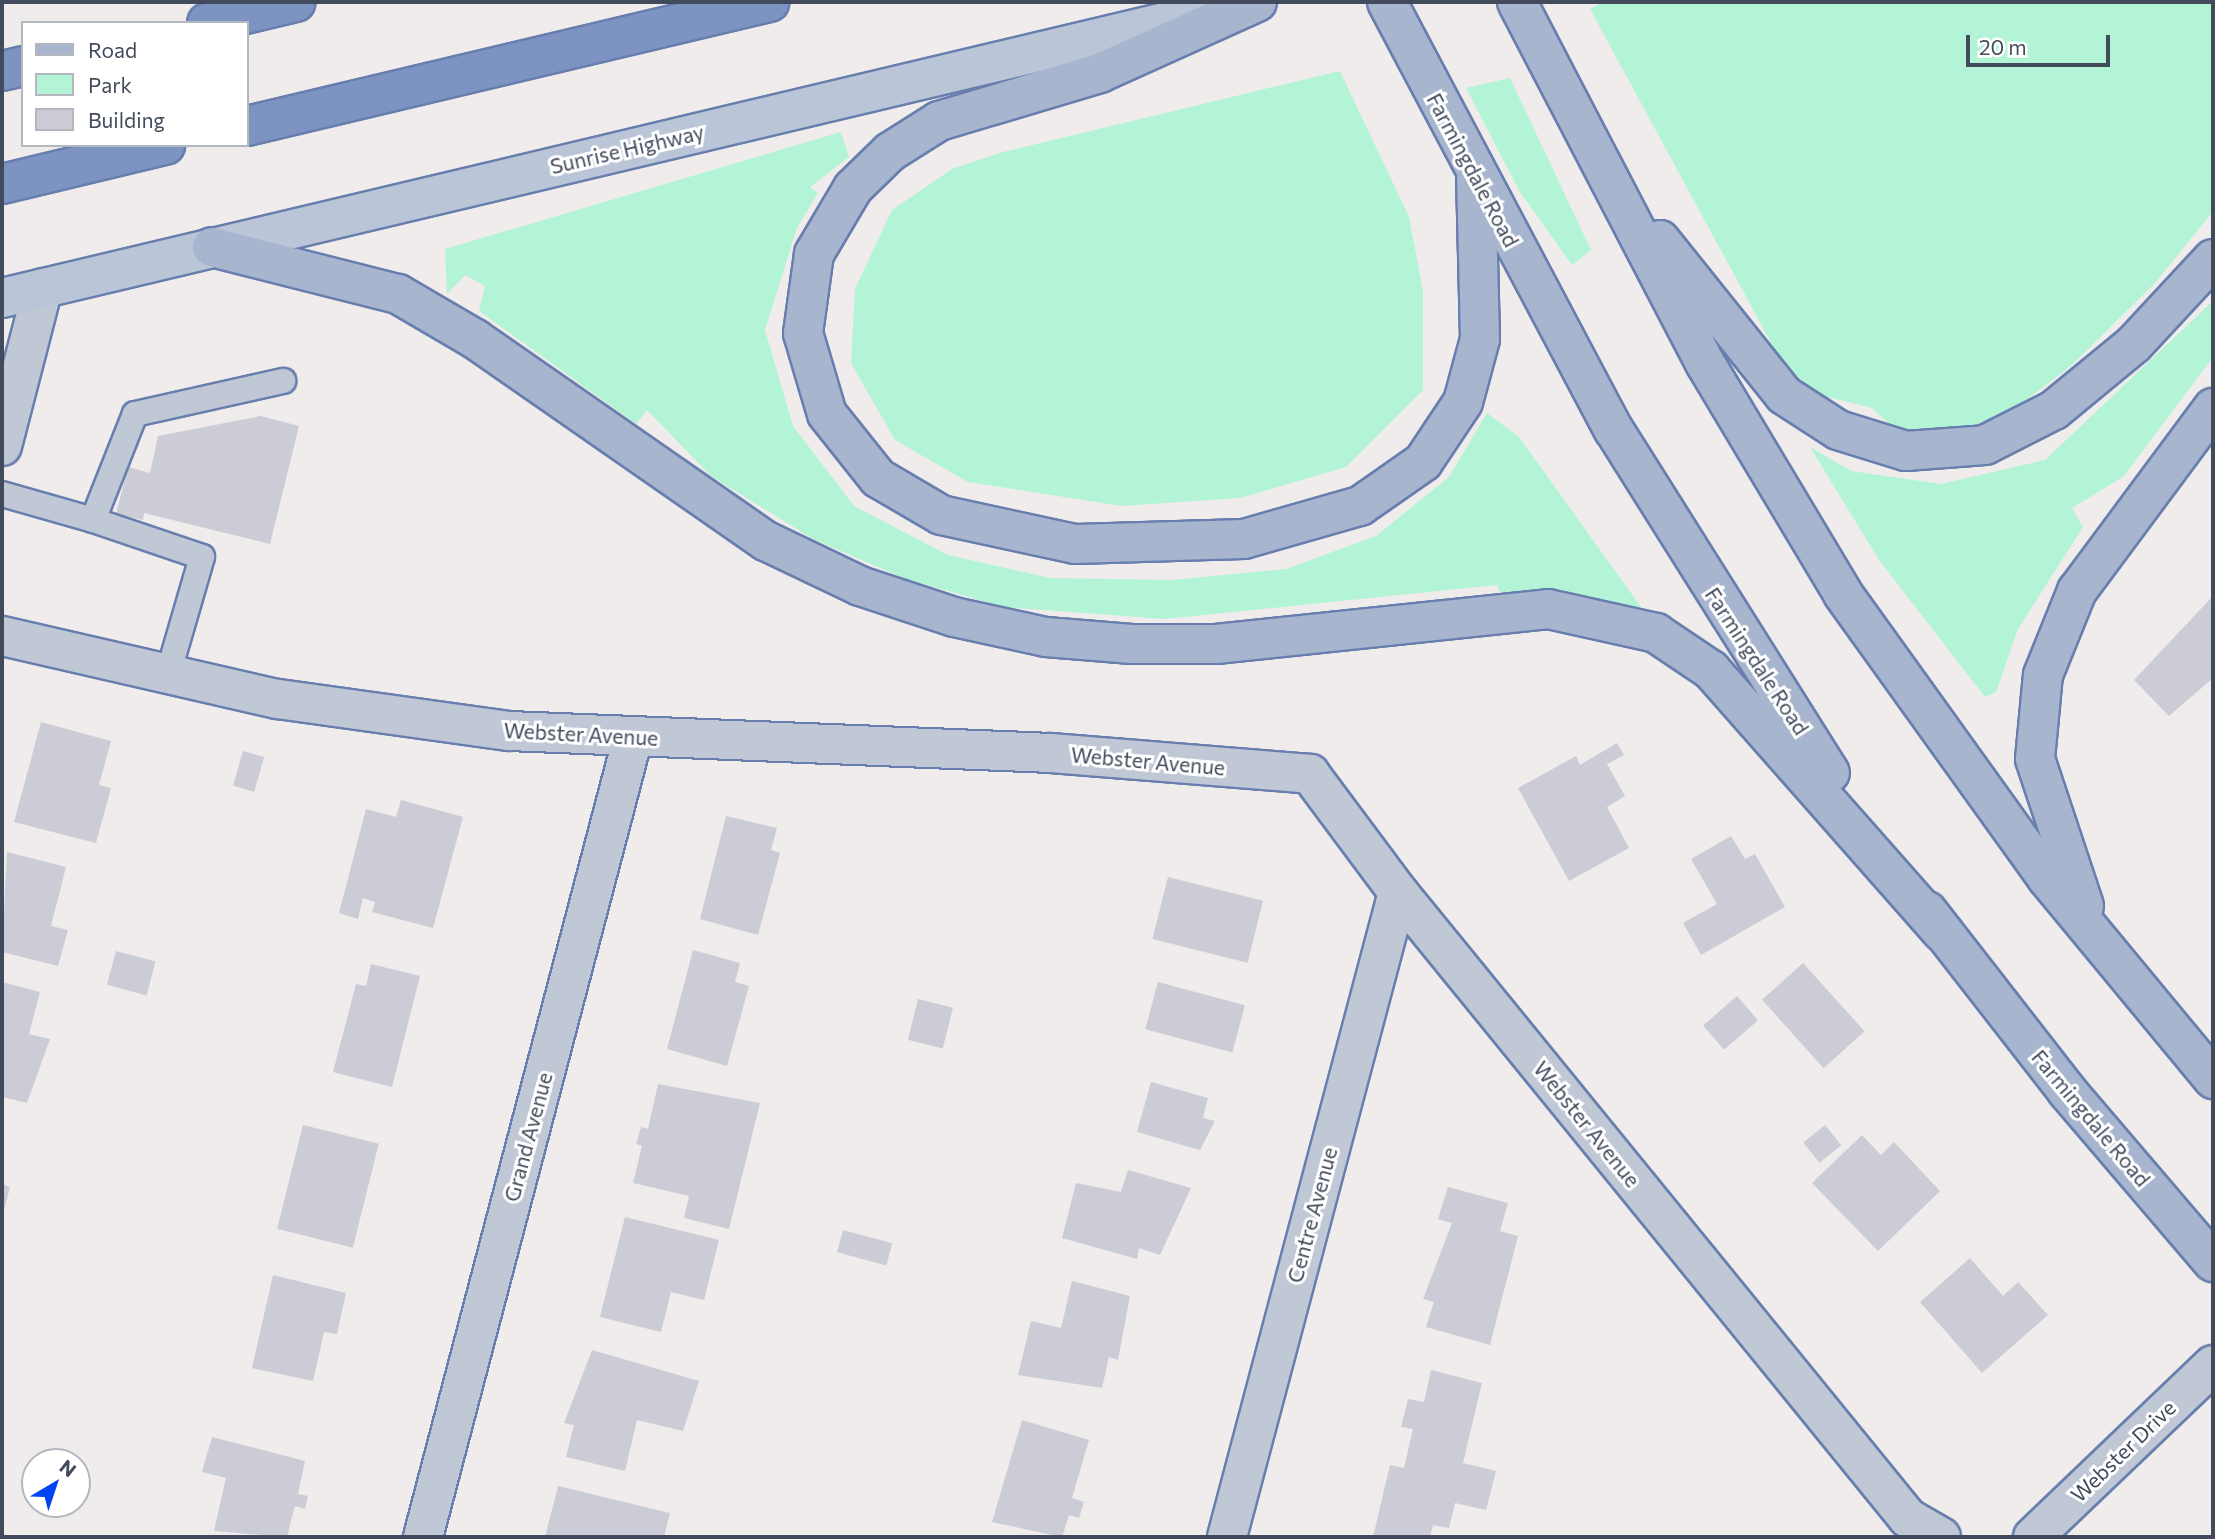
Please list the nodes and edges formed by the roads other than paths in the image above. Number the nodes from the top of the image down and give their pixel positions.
1 (296, 2) edge
2 (769, 2) edge
3 (1255, 2) edge
4 (1387, 2) edge
5 (1517, 2) edge
6 (215, 21) edge
7 (21, 66) edge
8 (2, 71) edge
9 (248, 126) edge
10 (156, 147) edge
11 (1595, 152) junction
12 (1476, 180) junction
13 (2, 184) edge
14 (212, 247) junction
15 (2213, 259) edge
16 (43, 288) junction
17 (2, 298) edge
18 (284, 381) dead end
19 (2213, 408) edge
20 (2, 446) edge
21 (2, 494) edge
22 (93, 520) junction
23 (2, 636) edge
24 (168, 674) junction
25 (633, 737) junction
26 (1398, 892) junction
27 (1942, 932) junction
28 (2099, 944) junction
29 (2213, 1079) edge
30 (2213, 1262) edge
31 (2213, 1364) edge
32 (423, 1537) edge
33 (1227, 1537) edge
34 (1941, 1537) edge
35 (2034, 1537) edge

1 - 6 highway
2 - 9 highway
3 - 12 main road
3 - 14 main road, Sunrise Highway
4 - 12 main road, Farmingdale Road
5 - 11 main road
7 - 8 highway
10 - 13 highway
11 - 15 main road
11 - 28 main road
12 - 27 main road, Farmingdale Road
14 - 16 main road, Sunrise Highway
14 - 27 main road
16 - 17 main road, Sunrise Highway
16 - 20 street
18 - 22 lane
19 - 28 main road
21 - 22 lane
22 - 24 lane
23 - 24 street, Webster Avenue
24 - 25 street, Webster Avenue
25 - 26 street, Webster Avenue
25 - 32 street, Grand Avenue
26 - 33 street, Centre Avenue
26 - 34 street, Webster Avenue
27 - 30 main road, Farmingdale Road
28 - 29 main road
31 - 35 street, Webster Drive

